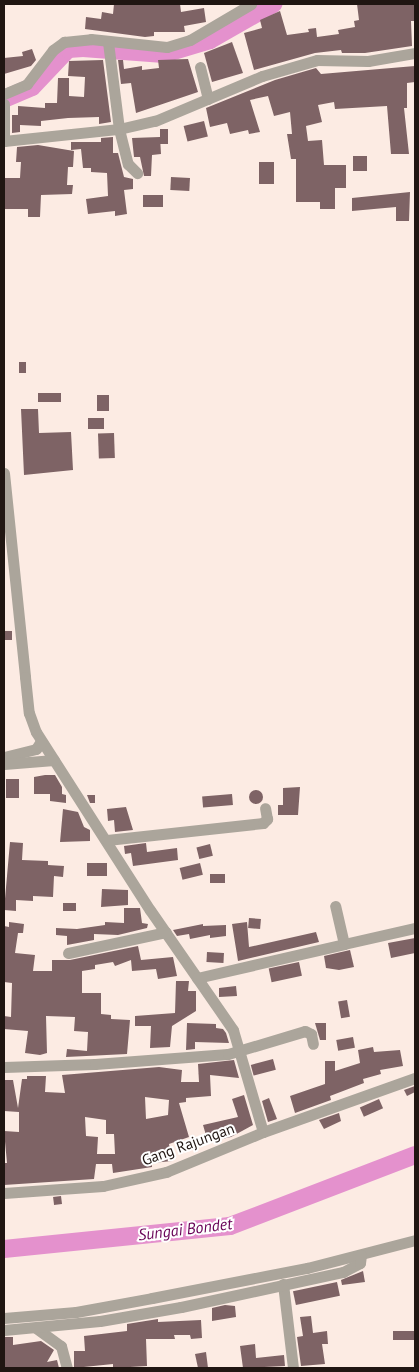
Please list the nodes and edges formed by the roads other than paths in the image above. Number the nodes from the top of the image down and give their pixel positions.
1 (251, 4) edge
2 (109, 48) junction
3 (415, 53) edge
4 (200, 67) dead end
5 (4, 94) edge
6 (208, 99) junction
7 (4, 104) edge
8 (119, 128) junction
9 (4, 141) edge
10 (137, 173) dead end
11 (4, 473) edge
12 (7, 533) edge
13 (48, 751) junction
14 (5, 760) edge
15 (265, 808) dead end
16 (107, 840) junction
17 (335, 906) dead end
18 (415, 928) edge
19 (166, 932) junction
20 (344, 944) junction
21 (68, 953) dead end
22 (197, 978) junction
23 (313, 1044) dead end
24 (242, 1052) junction
25 (4, 1067) edge
26 (415, 1078) edge
27 (263, 1132) junction
28 (4, 1193) edge
29 (415, 1240) edge
30 (361, 1255) junction
31 (283, 1284) junction
32 (4, 1318) edge
33 (36, 1328) junction
34 (4, 1330) edge
35 (67, 1368) edge
36 (293, 1368) edge

1 - 2 street
2 - 5 street
2 - 8 street
3 - 6 street
4 - 6 street
6 - 8 street
7 - 9 street
8 - 9 street
8 - 10 street
11 - 12 street
12 - 13 street
13 - 14 street
13 - 14 street
13 - 16 street
15 - 16 street
16 - 19 street
17 - 20 street
18 - 20 street
19 - 21 street
19 - 22 street
20 - 22 street
22 - 24 street
23 - 24 street
24 - 25 street
24 - 27 street
26 - 27 street, Gang Rajungan
27 - 28 street, Gang Rajungan
29 - 30 street
30 - 31 street
30 - 32 street
31 - 33 street
31 - 36 street
33 - 34 street
33 - 35 street

